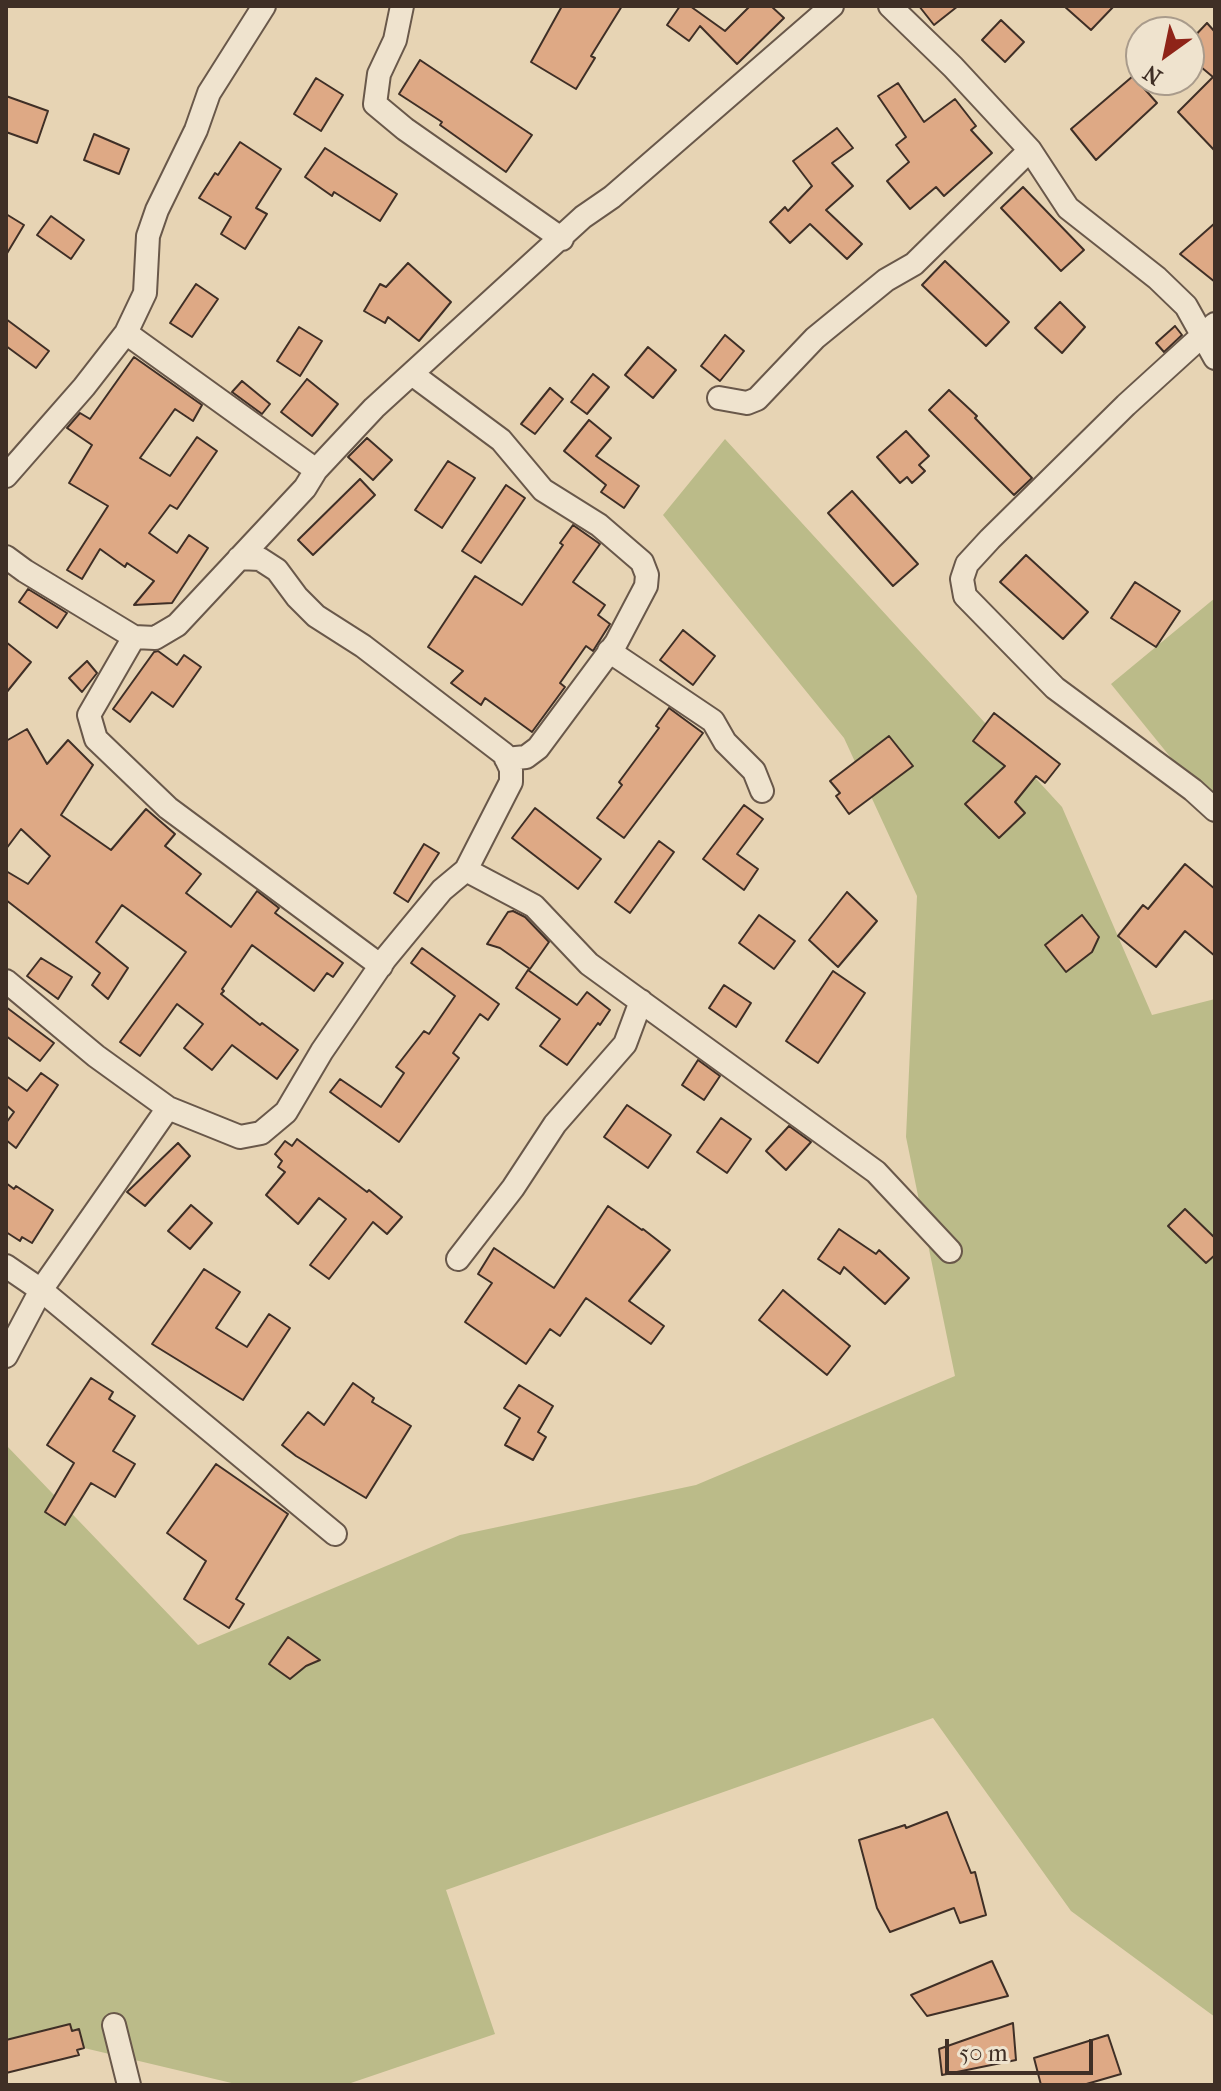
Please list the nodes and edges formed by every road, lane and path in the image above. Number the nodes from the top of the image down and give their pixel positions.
1 (264, 6) edge
2 (402, 6) edge
3 (832, 6) edge
4 (890, 6) edge
5 (1030, 150) junction
6 (562, 239) junction
7 (1209, 329) edge
8 (126, 333) junction
9 (1215, 358) edge
10 (412, 374) junction
11 (719, 398) dead end
12 (316, 470) junction
13 (6, 476) edge
14 (6, 557) edge
15 (239, 558) junction
16 (134, 637) junction
17 (609, 651) junction
18 (506, 759) junction
19 (762, 791) dead end
20 (1215, 810) edge
21 (466, 870) junction
22 (381, 966) junction
23 (6, 981) edge
24 (641, 1001) junction
25 (168, 1108) junction
26 (950, 1251) dead end
27 (458, 1259) dead end
28 (6, 1266) edge
29 (41, 1290) junction
30 (6, 1356) edge
31 (335, 1534) dead end
32 (114, 2025) dead end
33 (129, 2085) edge

1 - 8 street
2 - 6 street
3 - 6 street
4 - 5 street
5 - 7 street
5 - 11 street
6 - 10 street
7 - 9 street
7 - 20 street
8 - 12 street
8 - 13 street
10 - 12 street
10 - 17 street
12 - 15 street
14 - 16 street
15 - 16 street
15 - 18 street
16 - 22 street
17 - 18 street
17 - 19 street
18 - 21 street
21 - 22 street
21 - 24 street
22 - 25 street
23 - 25 street
24 - 26 street
24 - 27 street
25 - 29 street
28 - 29 street
29 - 30 street
29 - 31 street
32 - 33 street

